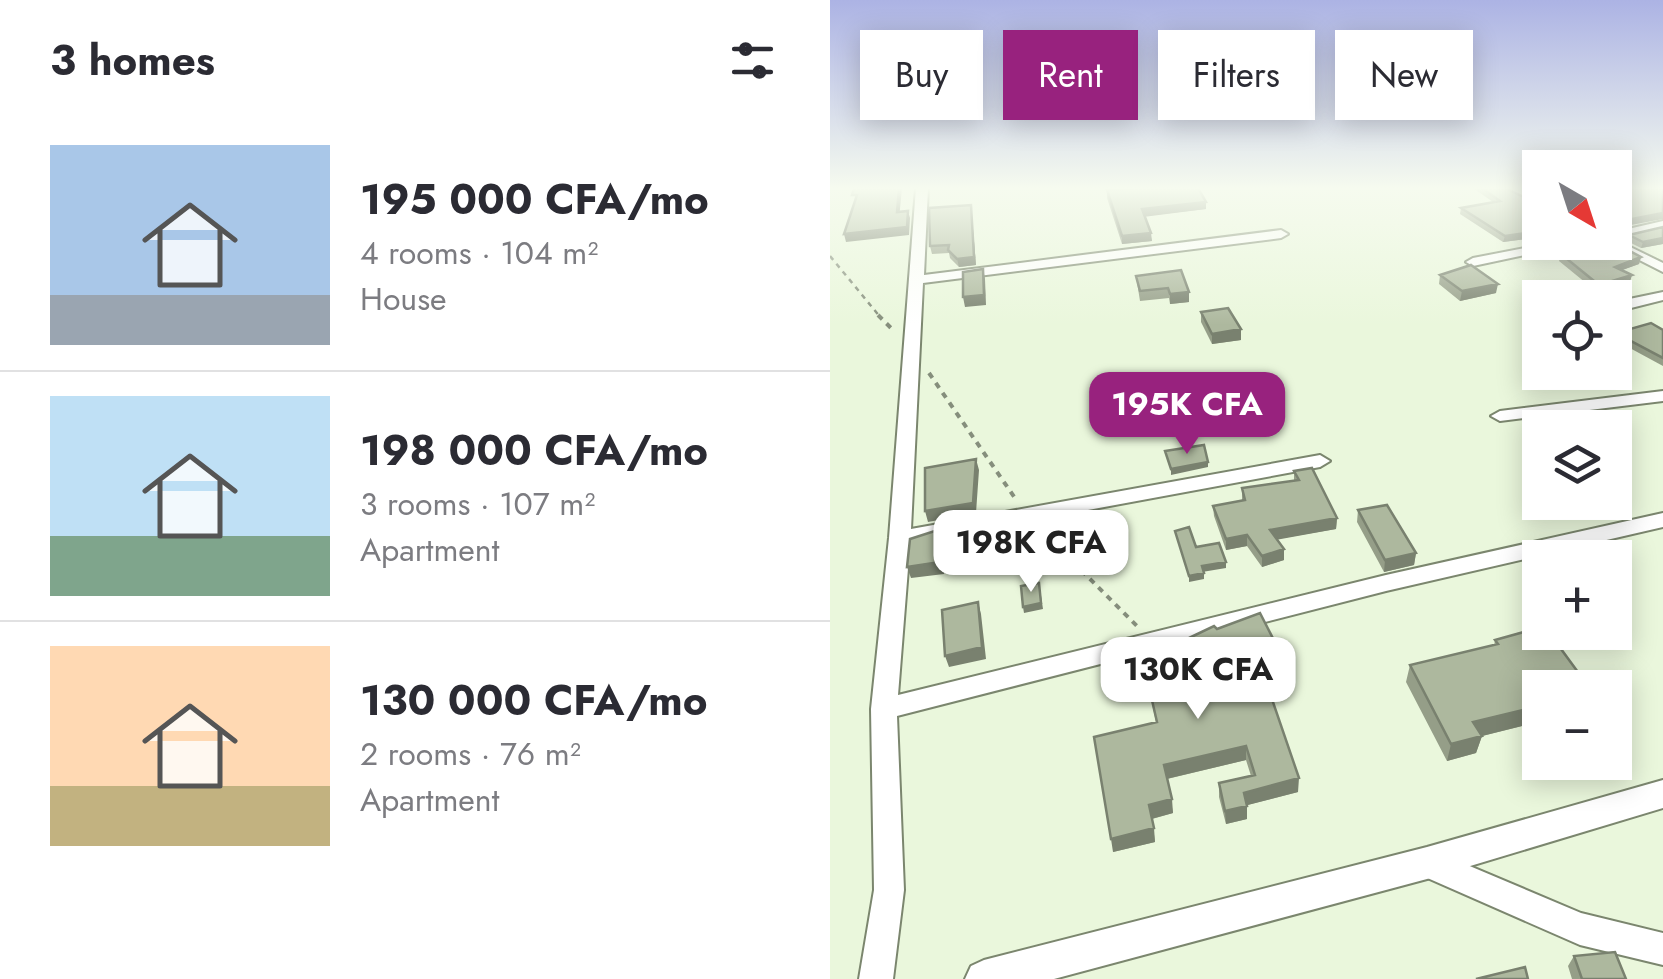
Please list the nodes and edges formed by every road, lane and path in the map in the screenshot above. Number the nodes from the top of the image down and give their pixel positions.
1 (919, 234) edge
2 (1281, 234) dead end
3 (1522, 253) edge
4 (1632, 253) edge
5 (830, 256) edge
6 (1473, 262) edge
7 (1663, 268) edge
8 (916, 280) junction
9 (1663, 296) edge
10 (1632, 304) edge
11 (912, 348) junction
12 (1663, 396) edge
13 (1500, 416) dead end
14 (1320, 461) dead end
15 (1028, 517) junction
16 (1663, 520) edge
17 (900, 538) junction
18 (1152, 642) junction
19 (884, 709) junction
20 (1663, 794) edge
21 (1427, 863) junction
22 (1663, 949) edge
23 (876, 979) edge
24 (984, 979) edge

1 - 8 street
2 - 8 street
3 - 6 street
4 - 7 street
5 - 11 path
8 - 11 street
9 - 10 street
11 - 15 path
11 - 17 street
12 - 13 street
14 - 15 street
15 - 17 street
15 - 18 path
16 - 18 street
17 - 19 street
18 - 19 street
19 - 23 street
20 - 21 street
21 - 22 street
21 - 24 street

